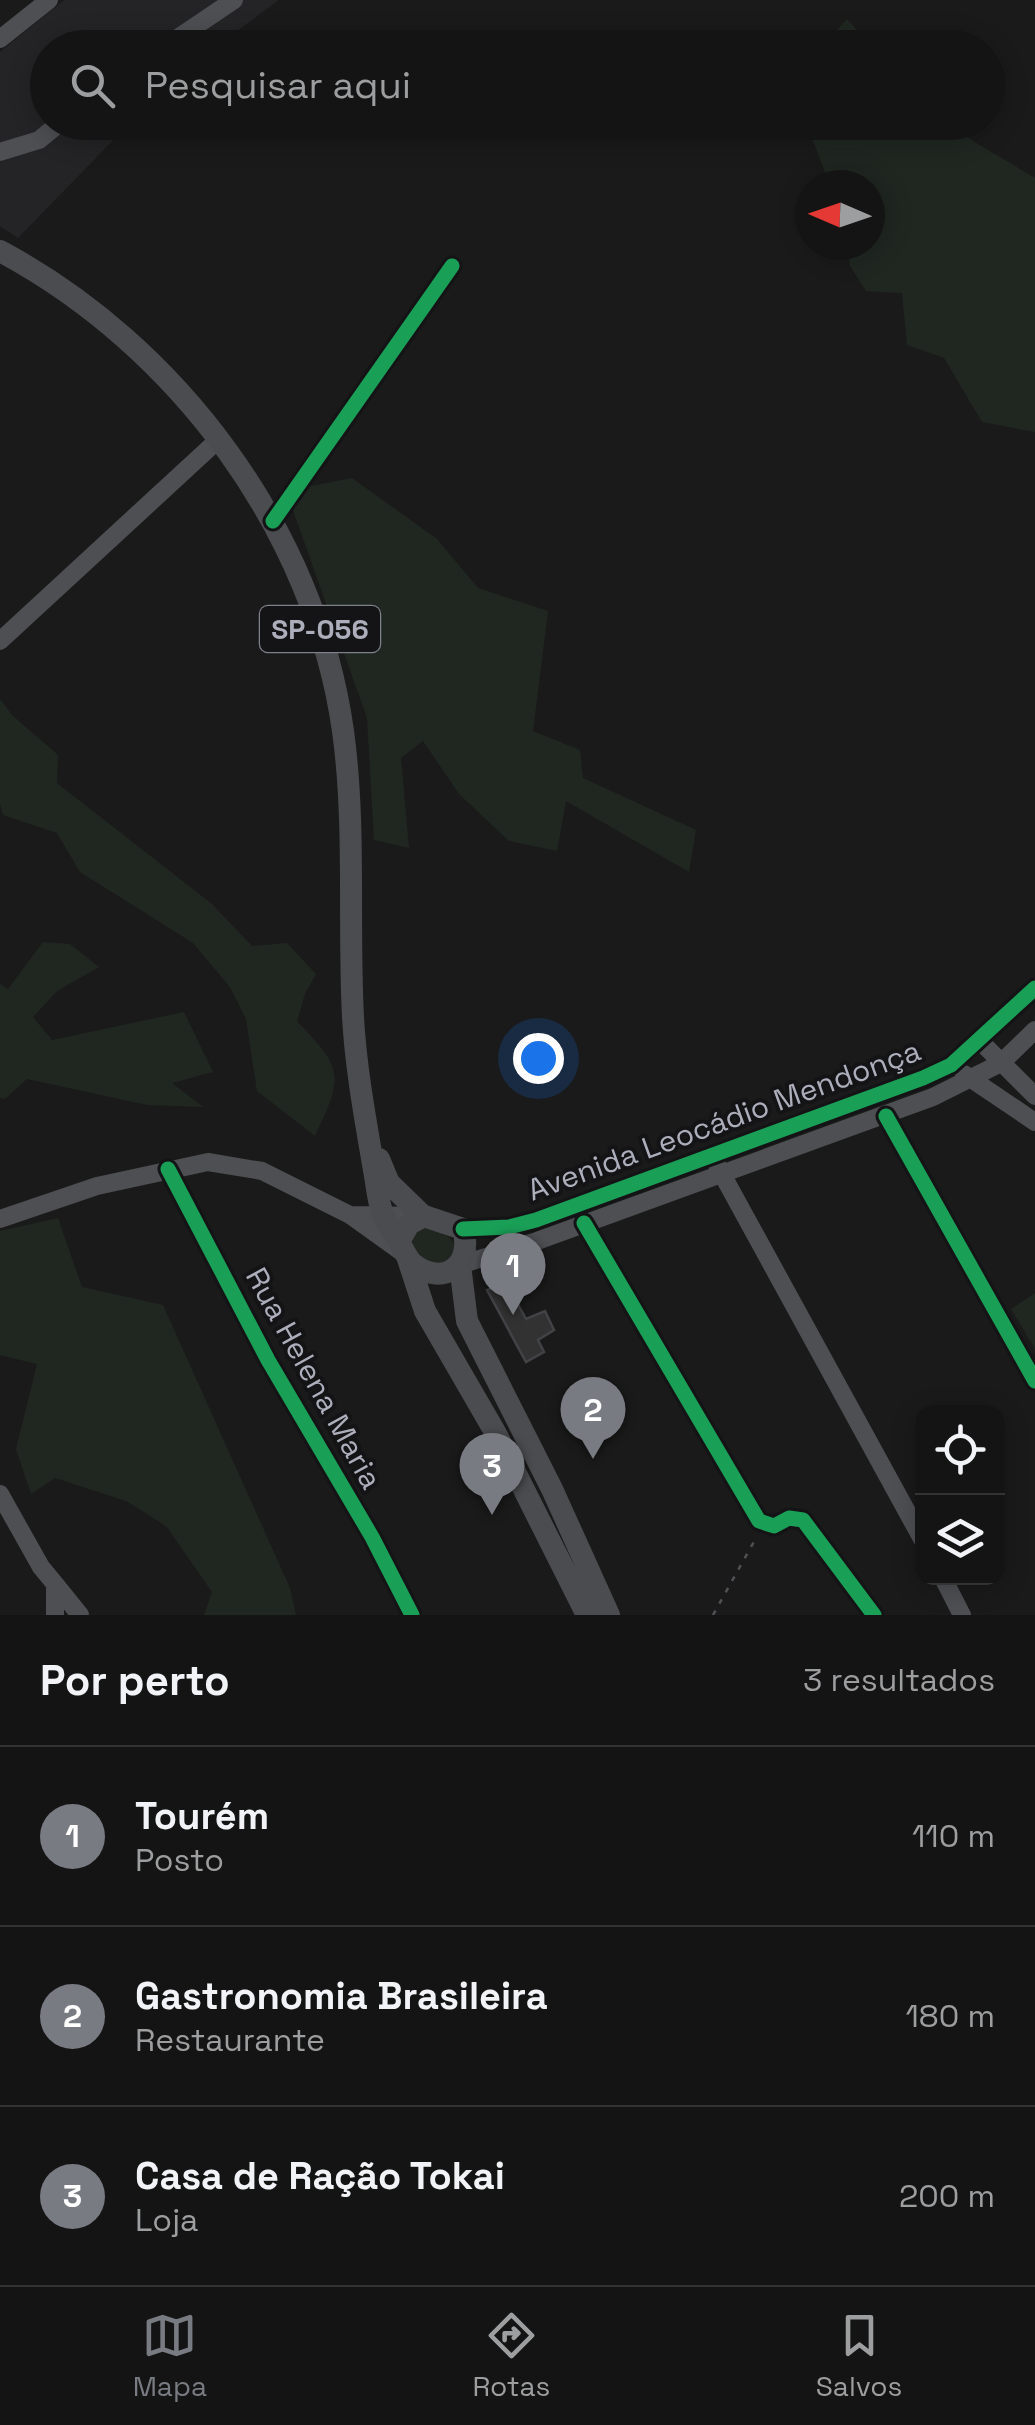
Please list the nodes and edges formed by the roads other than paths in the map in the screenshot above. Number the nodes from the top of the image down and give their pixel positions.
1 (50, 0) edge
2 (234, 0) edge
3 (211, 5) edge
4 (183, 30) edge
5 (0, 39) edge
6 (38, 140) edge
7 (0, 152) edge
8 (0, 251) edge
9 (452, 266) dead end
10 (218, 439) junction
11 (273, 521) junction
12 (0, 641) edge
13 (1035, 988) edge
14 (1035, 1030) edge
15 (980, 1040) junction
16 (950, 1065) junction
17 (1008, 1068) junction
18 (1035, 1075) edge
19 (970, 1078) junction
20 (1035, 1096) edge
21 (886, 1116) junction
22 (1035, 1122) edge
23 (368, 1133) junction
24 (712, 1155) junction
25 (168, 1169) junction
26 (721, 1174) junction
27 (5, 1213) edge
28 (350, 1215) junction
29 (381, 1216) junction
30 (424, 1216) junction
31 (584, 1224) junction
32 (463, 1229) junction
33 (403, 1249) junction
34 (460, 1265) junction
35 (1035, 1380) edge
36 (0, 1494) edge
37 (915, 1526) edge
38 (54, 1584) junction
39 (946, 1585) edge
40 (55, 1615) edge
41 (80, 1615) edge
42 (412, 1615) edge
43 (587, 1615) edge
44 (609, 1615) edge
45 (874, 1615) edge
46 (962, 1615) edge

1 - 5 street
2 - 3 street
3 - 4 street
6 - 7 street
8 - 10 main road, SP-056
9 - 11 street
10 - 11 main road, SP-056
10 - 12 street
11 - 23 main road, SP-056
13 - 15 street, Avenida Leocádio Mendonça
14 - 17 street, Avenida Leocádio Mendonça
15 - 16 street, Avenida Leocádio Mendonça
15 - 17 street
16 - 19 street
16 - 24 street, Avenida Leocádio Mendonça
17 - 18 street
17 - 19 street, Avenida Leocádio Mendonça
17 - 20 street
19 - 21 street, Avenida Leocádio Mendonça
19 - 22 street
21 - 26 street, Avenida Leocádio Mendonça
21 - 35 street
23 - 29 main road, SP-056
23 - 30 main road
24 - 26 street
24 - 32 street, Avenida Leocádio Mendonça
25 - 27 street
25 - 28 street
25 - 42 street, Rua Helena Maria
26 - 31 street, Avenida Leocádio Mendonça
26 - 37 street
28 - 29 street
28 - 33 street
29 - 30 street
29 - 33 main road, SP-056
30 - 32 main road
30 - 33 main road
31 - 34 street, Avenida Leocádio Mendonça
31 - 45 street
32 - 34 main road
33 - 34 main road
33 - 43 main road, SP-056
34 - 44 main road
36 - 38 street
38 - 40 street
38 - 41 street
39 - 46 street

